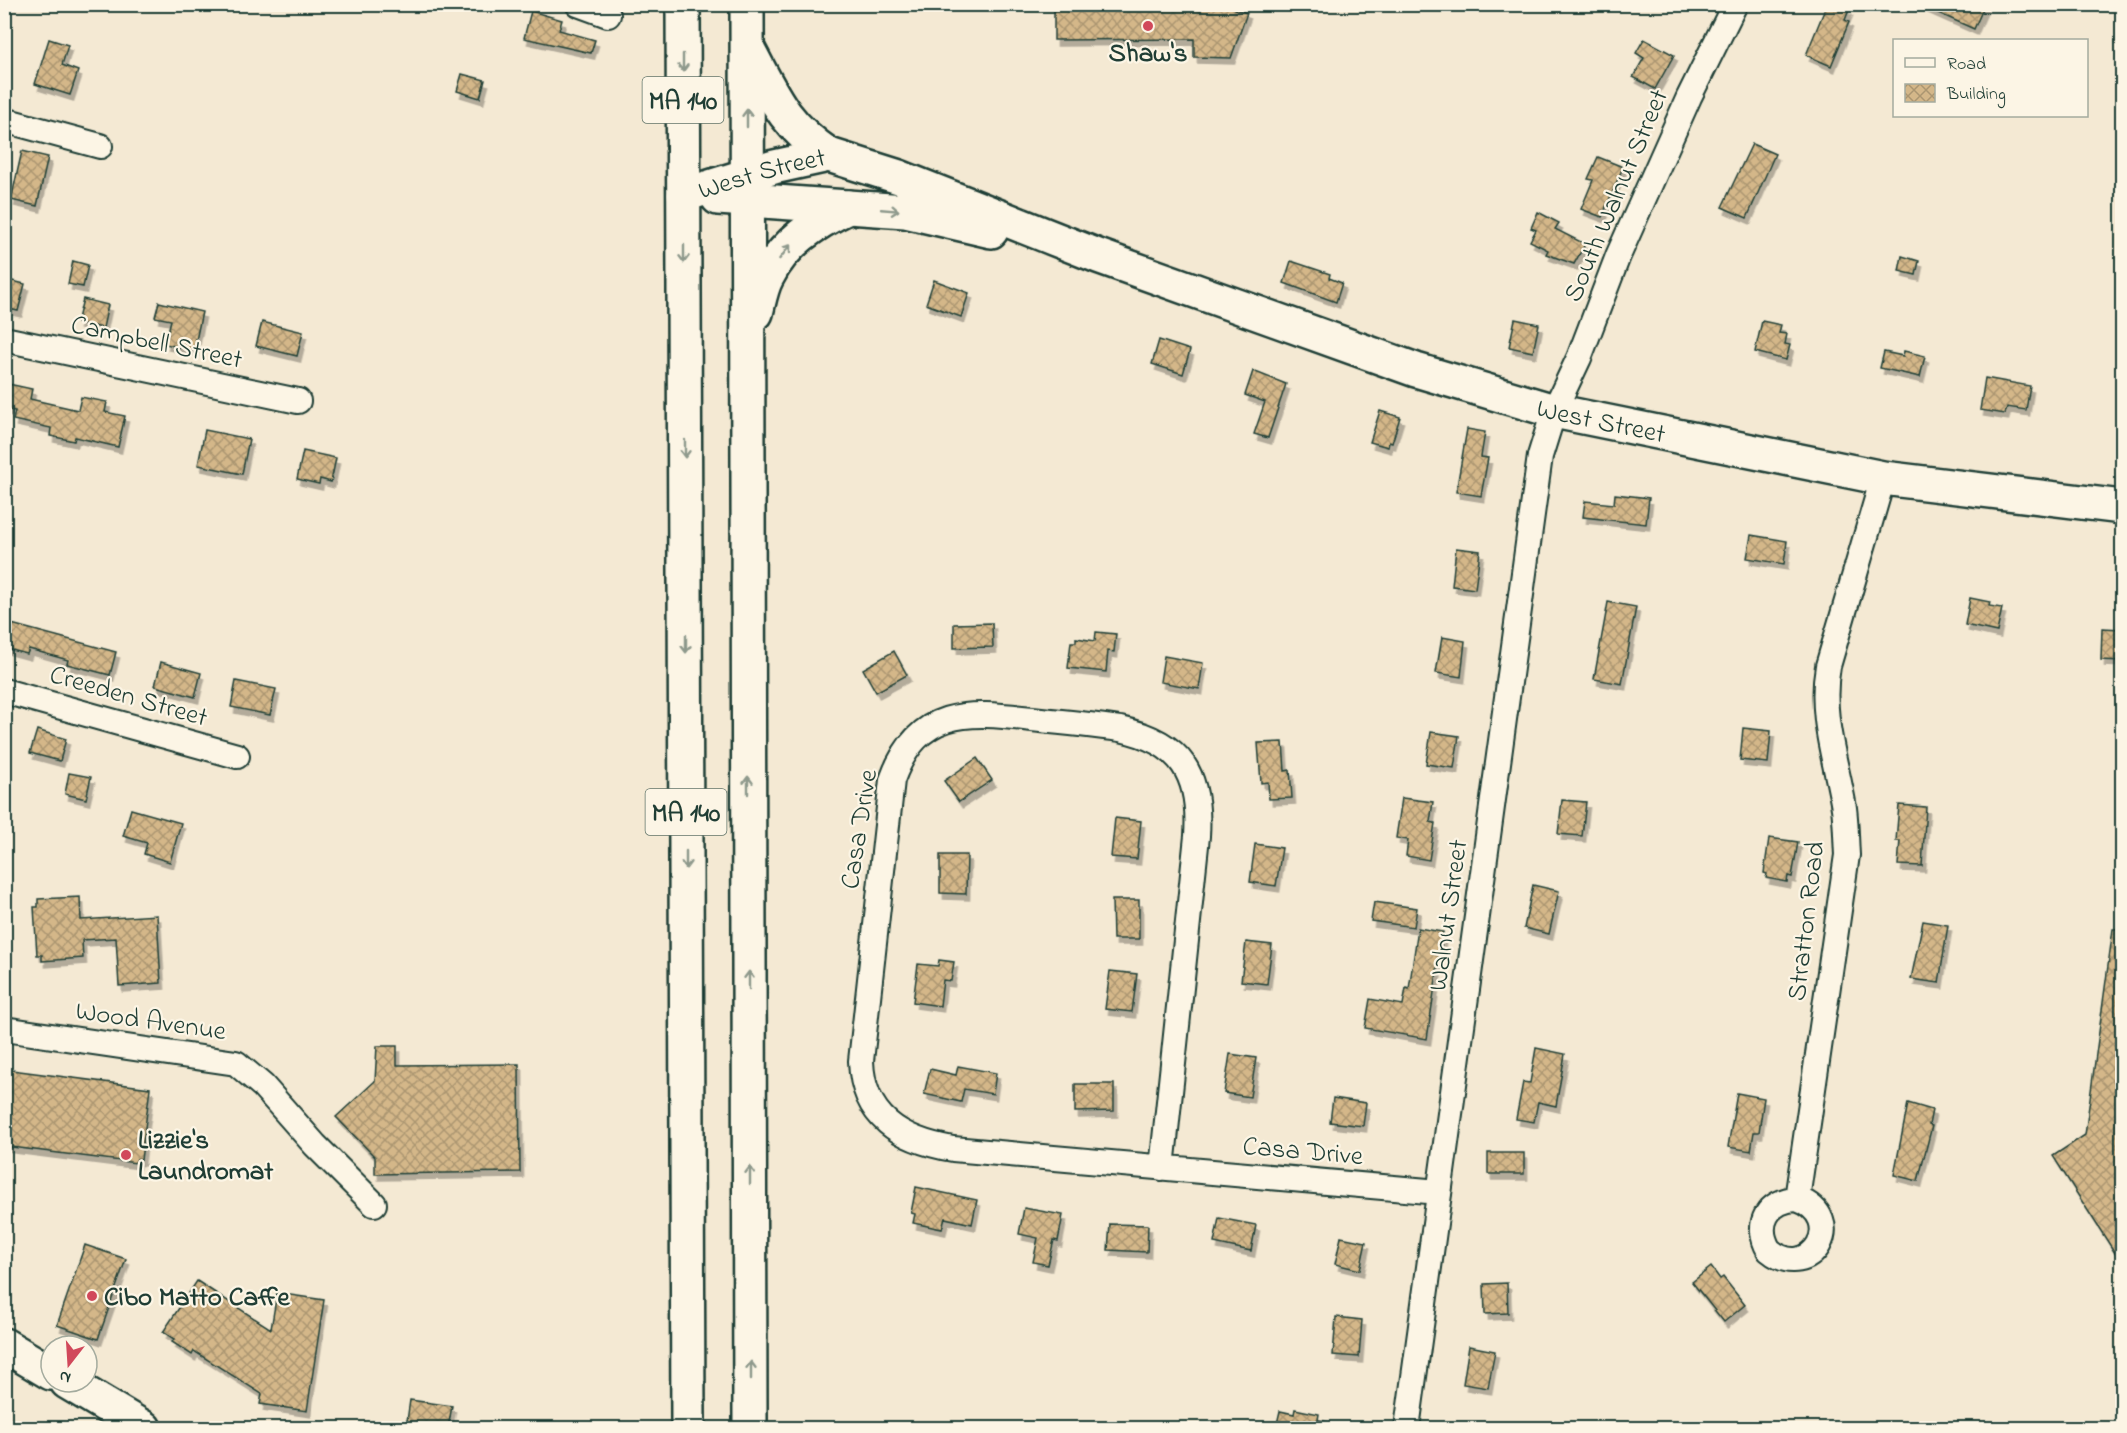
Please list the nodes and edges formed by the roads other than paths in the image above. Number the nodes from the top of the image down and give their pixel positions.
1 (578, 4) edge
2 (683, 4) edge
3 (747, 4) edge
4 (1735, 4) edge
5 (608, 15) dead end
6 (747, 47) junction
7 (4, 120) edge
8 (100, 146) dead end
9 (829, 155) junction
10 (748, 188) junction
11 (684, 195) junction
12 (848, 207) junction
13 (1098, 255) junction
14 (4, 339) edge
15 (747, 344) junction
16 (298, 401) dead end
17 (1554, 411) junction
18 (1882, 478) junction
19 (2122, 507) edge
20 (4, 691) edge
21 (237, 756) dead end
22 (4, 1029) edge
23 (1162, 1168) junction
24 (1438, 1192) junction
25 (1797, 1200) dead end
26 (374, 1204) dead end
27 (4, 1345) edge
28 (39, 1366) edge
29 (87, 1394) edge
30 (144, 1428) edge
31 (688, 1428) edge
32 (750, 1428) edge
33 (1407, 1428) edge

1 - 5 street
2 -> 11 main road, MA 140
3 - 6 main road, MA 140
4 - 17 street, South Walnut Street
6 - 9 main road
10 -> 6 main road, MA 140
7 - 8 street
9 - 10 main road, West Street
9 - 13 main road, West Street
10 - 11 main road, West Street
10 - 12 main road, West Street
10 - 15 main road, MA 140
11 -> 31 main road, MA 140
12 -> 13 main road, West Street
15 -> 12 main road
13 - 17 main road, West Street
14 - 16 street, Campbell Street
32 -> 15 main road, MA 140
17 - 18 main road, West Street
17 - 24 street, Walnut Street
18 - 19 main road, West Street
18 - 25 street, Stratton Road
20 - 21 street, Creeden Street
22 - 26 street, Wood Avenue
23 - 23 street, Casa Drive
23 - 24 street, Casa Drive
24 - 33 street, Walnut Street
27 - 28 main road
29 - 30 main road

